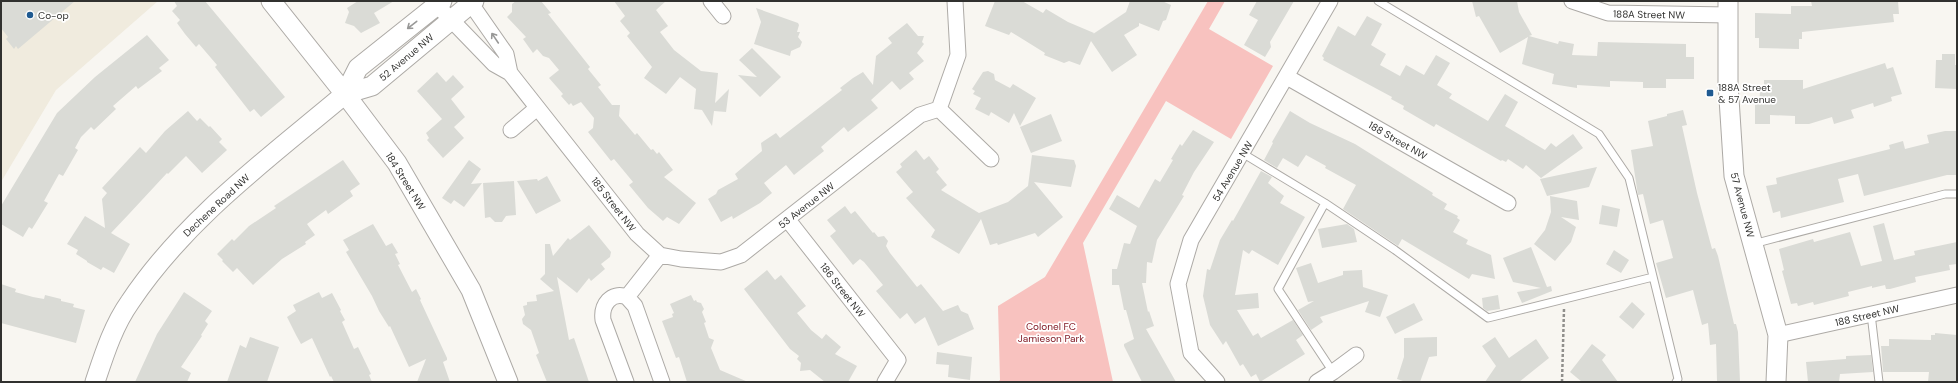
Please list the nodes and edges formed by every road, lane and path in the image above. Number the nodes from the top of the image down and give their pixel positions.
1 (271, 1) edge
2 (711, 1) edge
3 (955, 1) edge
4 (1330, 1) edge
5 (1378, 1) edge
6 (1572, 1) edge
7 (437, 2) edge
8 (472, 2) edge
9 (1728, 8) edge
10 (723, 16) dead end
11 (451, 21) junction
12 (510, 73) junction
13 (1287, 76) junction
14 (346, 94) junction
15 (537, 108) junction
16 (939, 109) junction
17 (511, 130) dead end
18 (1242, 153) junction
19 (991, 160) dead end
20 (1957, 194) edge
21 (1326, 203) junction
22 (1508, 203) dead end
23 (788, 220) junction
24 (1753, 244) junction
25 (660, 255) junction
26 (1653, 277) junction
27 (1957, 296) edge
28 (627, 297) junction
29 (1565, 299) junction
30 (1871, 314) junction
31 (1778, 335) junction
32 (1356, 355) dead end
33 (1333, 372) junction
34 (94, 382) edge
35 (508, 382) edge
36 (626, 382) edge
37 (662, 382) edge
38 (885, 382) edge
39 (1217, 382) edge
40 (1317, 382) edge
41 (1562, 382) edge
42 (1676, 382) edge
43 (1776, 382) edge
44 (1879, 382) edge

1 - 14 street, 184 Street NW
2 - 10 street
3 - 16 street
4 - 13 street, 54 Avenue NW
5 - 26 lane
6 - 9 street, 188A Street NW
7 - 11 street, 185 Street NW
7 -> 14 street, 52 Avenue NW
8 - 11 street, 52 Avenue NW
12 -> 8 street, 185 Street NW
9 - 24 street, 57 Avenue NW
11 - 12 street, 185 Street NW
11 - 14 street, 52 Avenue NW
12 - 15 street, 185 Street NW
13 - 18 street, 54 Avenue NW
13 - 22 street, 188 Street NW
14 - 34 street, Dechene Road NW
14 - 35 street, 184 Street NW
15 - 17 street
15 - 25 street, 185 Street NW
16 - 19 street
16 - 23 street, 53 Avenue NW
18 - 21 lane
18 - 39 street, 54 Avenue NW
20 - 24 lane
21 - 29 lane
21 - 33 lane
23 - 25 street, 53 Avenue NW
23 - 38 street, 186 Street NW
24 - 31 street, 57 Avenue NW
25 - 28 street
26 - 29 lane
26 - 42 lane
27 - 30 street, 188 Street NW
28 - 36 street
28 - 37 street
29 - 41 path
30 - 31 street, 188 Street NW
30 - 44 lane
31 - 43 street, 57 Avenue NW
32 - 33 street
33 - 40 street

